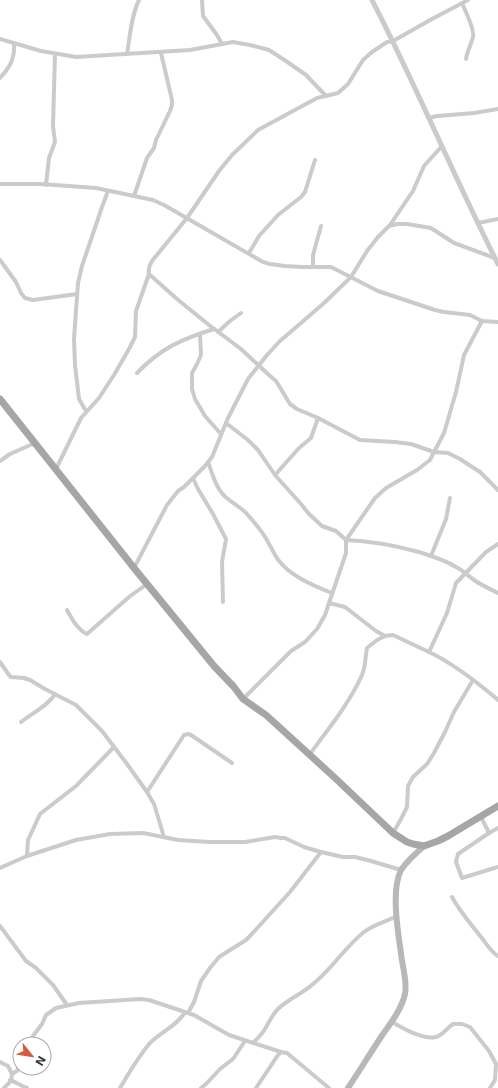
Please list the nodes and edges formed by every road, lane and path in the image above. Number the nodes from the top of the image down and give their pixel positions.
1 (139, 0) edge
2 (202, 0) edge
3 (372, 0) edge
4 (468, 0) edge
5 (462, 3) junction
6 (0, 39) edge
7 (393, 41) junction
8 (14, 43) junction
9 (222, 44) junction
10 (161, 53) junction
11 (56, 54) junction
12 (126, 54) junction
13 (466, 59) dead end
14 (0, 78) edge
15 (326, 96) junction
16 (498, 109) edge
17 (429, 118) junction
18 (442, 146) junction
19 (315, 160) dead end
20 (0, 184) edge
21 (46, 185) junction
22 (108, 191) junction
23 (134, 196) junction
24 (187, 218) junction
25 (498, 219) edge
26 (478, 223) junction
27 (321, 226) dead end
28 (390, 226) junction
29 (249, 253) junction
30 (495, 258) junction
31 (0, 260) edge
32 (498, 264) edge
33 (312, 267) junction
34 (149, 274) junction
35 (351, 277) junction
36 (77, 294) junction
37 (241, 313) dead end
38 (482, 321) junction
39 (498, 322) edge
40 (214, 329) junction
41 (218, 332) junction
42 (200, 334) junction
43 (259, 365) junction
44 (137, 373) dead end
45 (0, 399) edge
46 (86, 411) junction
47 (318, 418) junction
48 (226, 423) junction
49 (221, 434) junction
50 (36, 443) junction
51 (434, 452) junction
52 (0, 461) edge
53 (208, 462) junction
54 (56, 469) junction
55 (275, 475) junction
56 (193, 478) junction
57 (498, 490) edge
58 (450, 498) dead end
59 (346, 540) junction
60 (498, 544) edge
61 (430, 556) junction
62 (134, 568) junction
63 (466, 573) junction
64 (147, 584) junction
65 (332, 593) junction
66 (498, 593) edge
67 (223, 602) dead end
68 (329, 603) junction
69 (67, 610) dead end
70 (385, 636) junction
71 (429, 652) junction
72 (0, 662) edge
73 (473, 680) junction
74 (55, 694) junction
75 (244, 698) junction
76 (498, 700) edge
77 (21, 722) dead end
78 (114, 747) junction
79 (310, 754) junction
80 (232, 763) dead end
81 (147, 792) junction
82 (498, 806) edge
83 (481, 817) junction
84 (498, 828) edge
85 (393, 833) junction
86 (489, 834) junction
87 (164, 837) junction
88 (424, 846) junction
89 (321, 852) junction
90 (27, 856) junction
91 (498, 867) edge
92 (0, 868) edge
93 (401, 870) junction
94 (452, 897) dead end
95 (397, 916) junction
96 (0, 926) edge
97 (498, 956) edge
98 (68, 1005) junction
99 (187, 1012) junction
100 (392, 1022) junction
101 (33, 1036) edge
102 (245, 1041) junction
103 (253, 1043) junction
104 (281, 1052) junction
105 (0, 1062) edge
106 (12, 1074) joint
107 (10, 1080) junction
108 (4, 1088) edge
109 (26, 1088) edge
110 (120, 1088) edge
111 (200, 1088) edge
112 (256, 1088) edge
113 (329, 1088) edge
114 (348, 1088) edge
115 (490, 1088) edge

1 - 12 street
2 - 9 street
3 - 7 street
4 - 5 street
5 - 7 street
5 - 13 street
6 - 8 street
7 - 15 street
7 - 17 street
8 - 11 street
8 - 14 street
9 - 10 street
9 - 15 street
10 - 12 street
10 - 23 street
11 - 12 street
11 - 21 street
15 - 24 street
16 - 17 street
17 - 18 street
18 - 26 street
18 - 28 street
19 - 29 street
20 - 21 street
21 - 22 street
22 - 23 street
22 - 36 street
23 - 24 street
24 - 29 street
24 - 34 street
25 - 26 street
26 - 30 street
27 - 33 street
28 - 30 street
28 - 35 street
29 - 33 street
30 - 32 street
31 - 36 street
33 - 35 street
34 - 40 street
34 - 46 street
35 - 38 street
35 - 43 street
36 - 46 street
37 - 41 street
38 - 39 street
38 - 51 street
40 - 41 street
40 - 42 street
41 - 43 street
42 - 44 street
42 - 49 street
43 - 47 street
43 - 48 street
45 - 50 main road
46 - 54 street
47 - 51 street
47 - 55 street
48 - 49 street
48 - 55 street
49 - 53 street
50 - 52 street
50 - 54 main road
51 - 57 street
51 - 59 street
53 - 56 street
53 - 65 street
54 - 62 main road
55 - 59 street
56 - 62 street
56 - 67 street
58 - 61 street
59 - 61 street
59 - 65 street
60 - 63 street
61 - 63 street
62 - 64 main road
63 - 66 street
63 - 71 street
64 - 69 street
64 - 75 main road
65 - 68 street
68 - 70 street
68 - 75 street
70 - 71 street
70 - 79 street
71 - 73 street
72 - 74 street
73 - 76 street
73 - 85 street
74 - 77 street
74 - 78 street
75 - 79 main road
78 - 81 street
78 - 90 street
79 - 85 main road
80 - 81 street
81 - 87 street
82 - 83 main road
83 - 86 street
83 - 88 main road
84 - 86 street
85 - 88 main road
86 - 91 street
87 - 89 street
87 - 90 street
88 - 93 main road
89 - 93 street
89 - 99 street
90 - 92 street
93 - 95 main road
94 - 97 street
95 - 100 main road
95 - 103 street
96 - 98 street
98 - 99 street
98 - 101 street
99 - 102 street
99 - 110 street
100 - 114 main road
100 - 115 street
102 - 103 street
102 - 111 street
103 - 104 street
104 - 112 street
104 - 113 street
105 - 106 street
106 - 107 street
107 - 108 street
107 - 109 street

